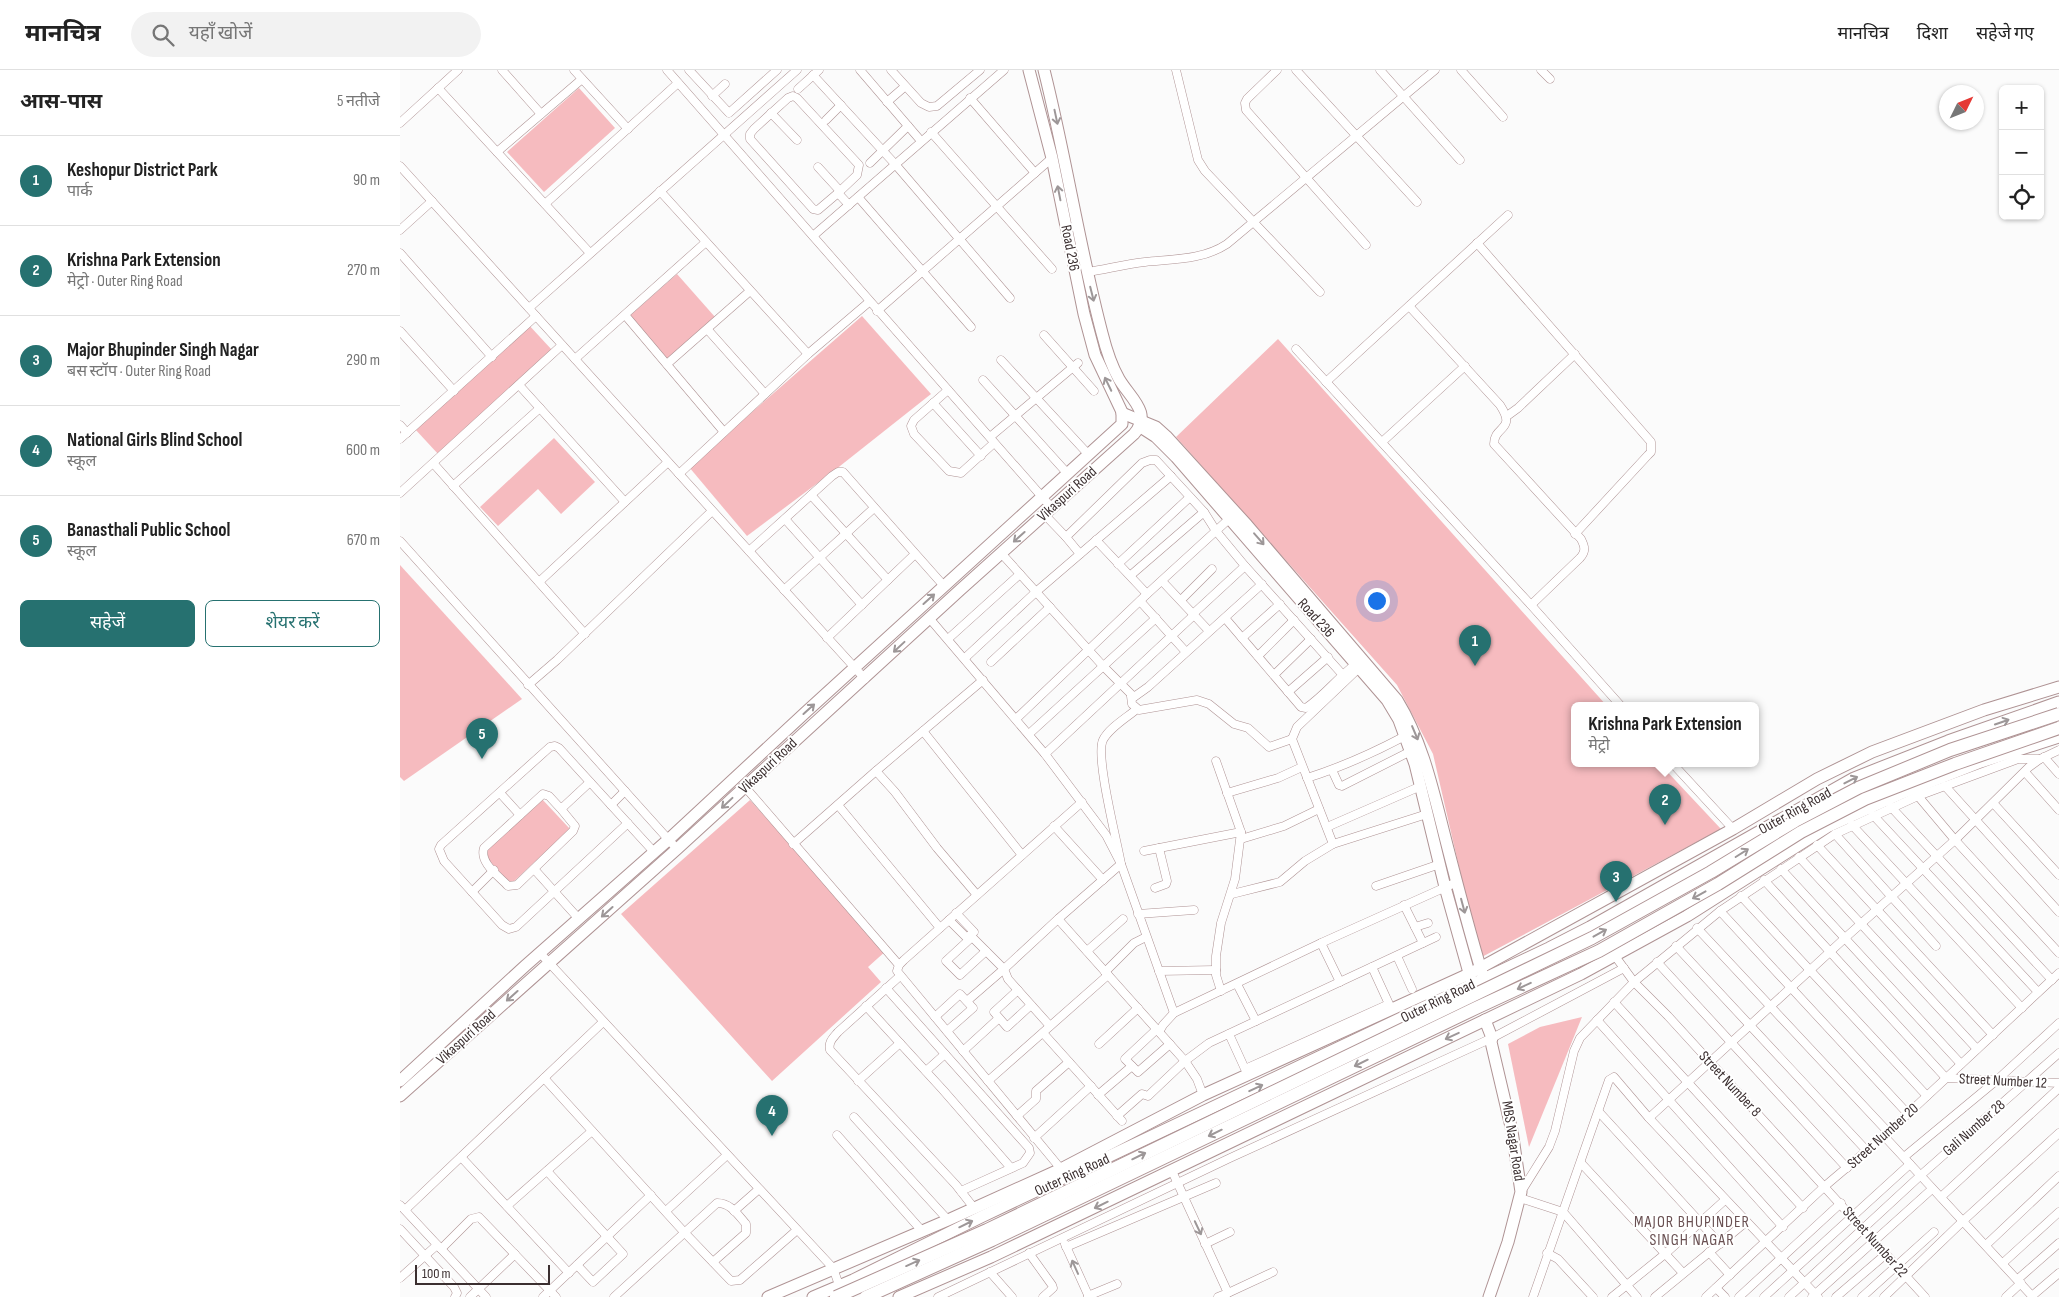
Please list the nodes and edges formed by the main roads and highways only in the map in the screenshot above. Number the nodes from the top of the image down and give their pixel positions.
1 (2059, 714) edge
2 (2059, 728) edge
3 (838, 1291) edge
4 (866, 1297) edge

3 -> 1 main road, Outer Ring Road, bridge
2 -> 4 main road, Outer Ring Road, bridge

